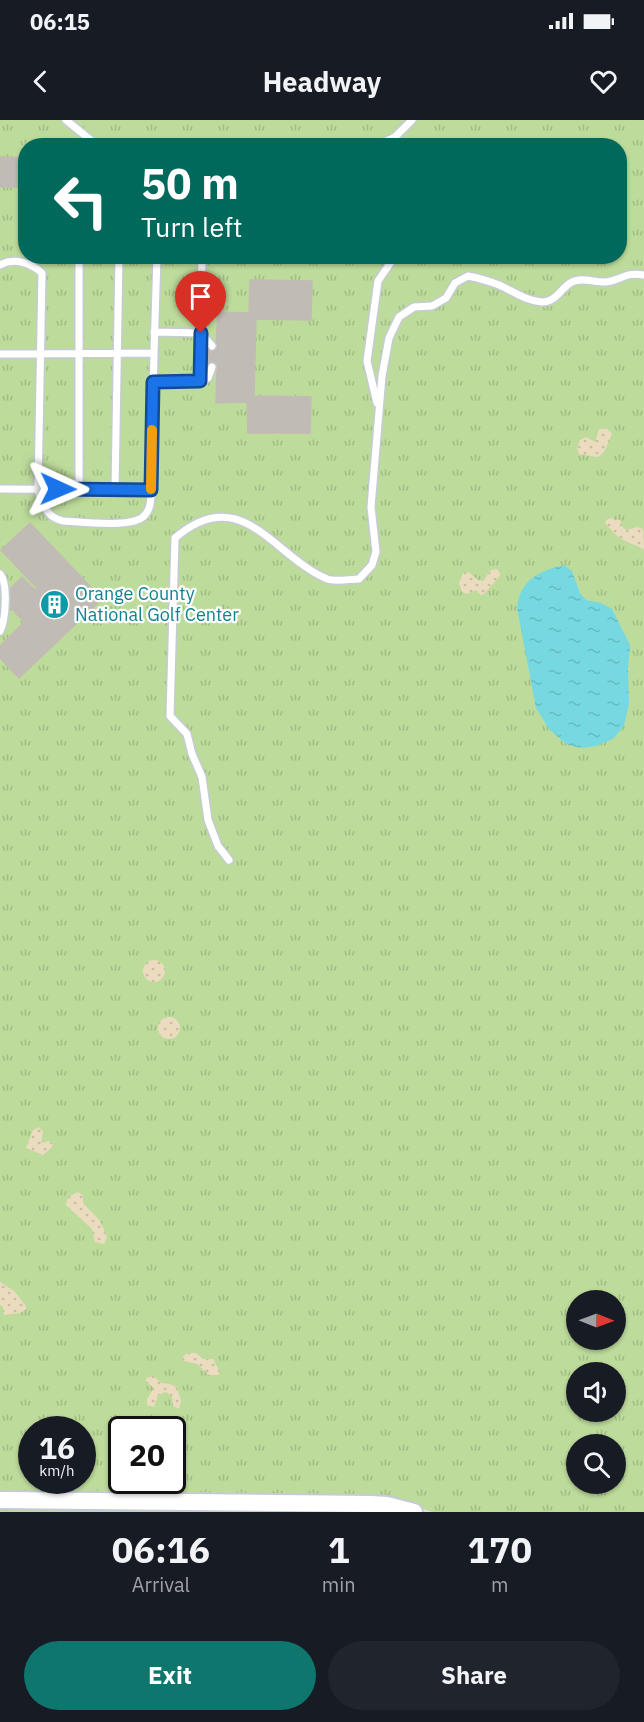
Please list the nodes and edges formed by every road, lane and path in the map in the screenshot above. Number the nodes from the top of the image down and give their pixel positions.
1 (66, 120) edge
2 (412, 120) edge
3 (88, 138) edge
4 (393, 138) edge
5 (18, 262) edge
6 (32, 264) edge
7 (79, 264) edge
8 (118, 264) edge
9 (157, 264) edge
10 (202, 264) edge
11 (390, 264) edge
12 (0, 265) edge
13 (644, 275) edge
14 (154, 332) junction
15 (201, 333) junction
16 (212, 346) dead end
17 (117, 353) junction
18 (154, 353) junction
19 (0, 354) edge
20 (41, 354) junction
21 (79, 354) junction
22 (212, 367) dead end
23 (200, 381) junction
24 (153, 382) junction
25 (379, 408) junction
26 (0, 489) edge
27 (38, 489) junction
28 (79, 490) junction
29 (115, 490) junction
30 (151, 490) junction
31 (0, 574) edge
32 (0, 631) edge
33 (229, 860) dead end
34 (0, 1500) edge
35 (414, 1512) edge

1 - 3 lane
2 - 4 lane
5 - 12 lane
6 - 20 lane
7 - 21 lane
8 - 17 lane
9 - 14 lane
10 - 15 lane
11 - 25 lane
13 - 25 lane
14 - 15 lane
14 - 18 lane
15 - 16 lane
15 - 23 lane
17 - 18 lane
17 - 21 lane
17 - 29 lane
18 - 24 lane
19 - 20 lane
20 - 21 lane
20 - 27 lane
21 - 28 lane
22 - 23 lane
23 - 24 lane
24 - 30 lane
25 - 33 lane
26 - 27 lane
27 - 28 lane
27 - 30 lane
28 - 29 lane
29 - 30 lane
31 - 32 lane
34 - 35 street

